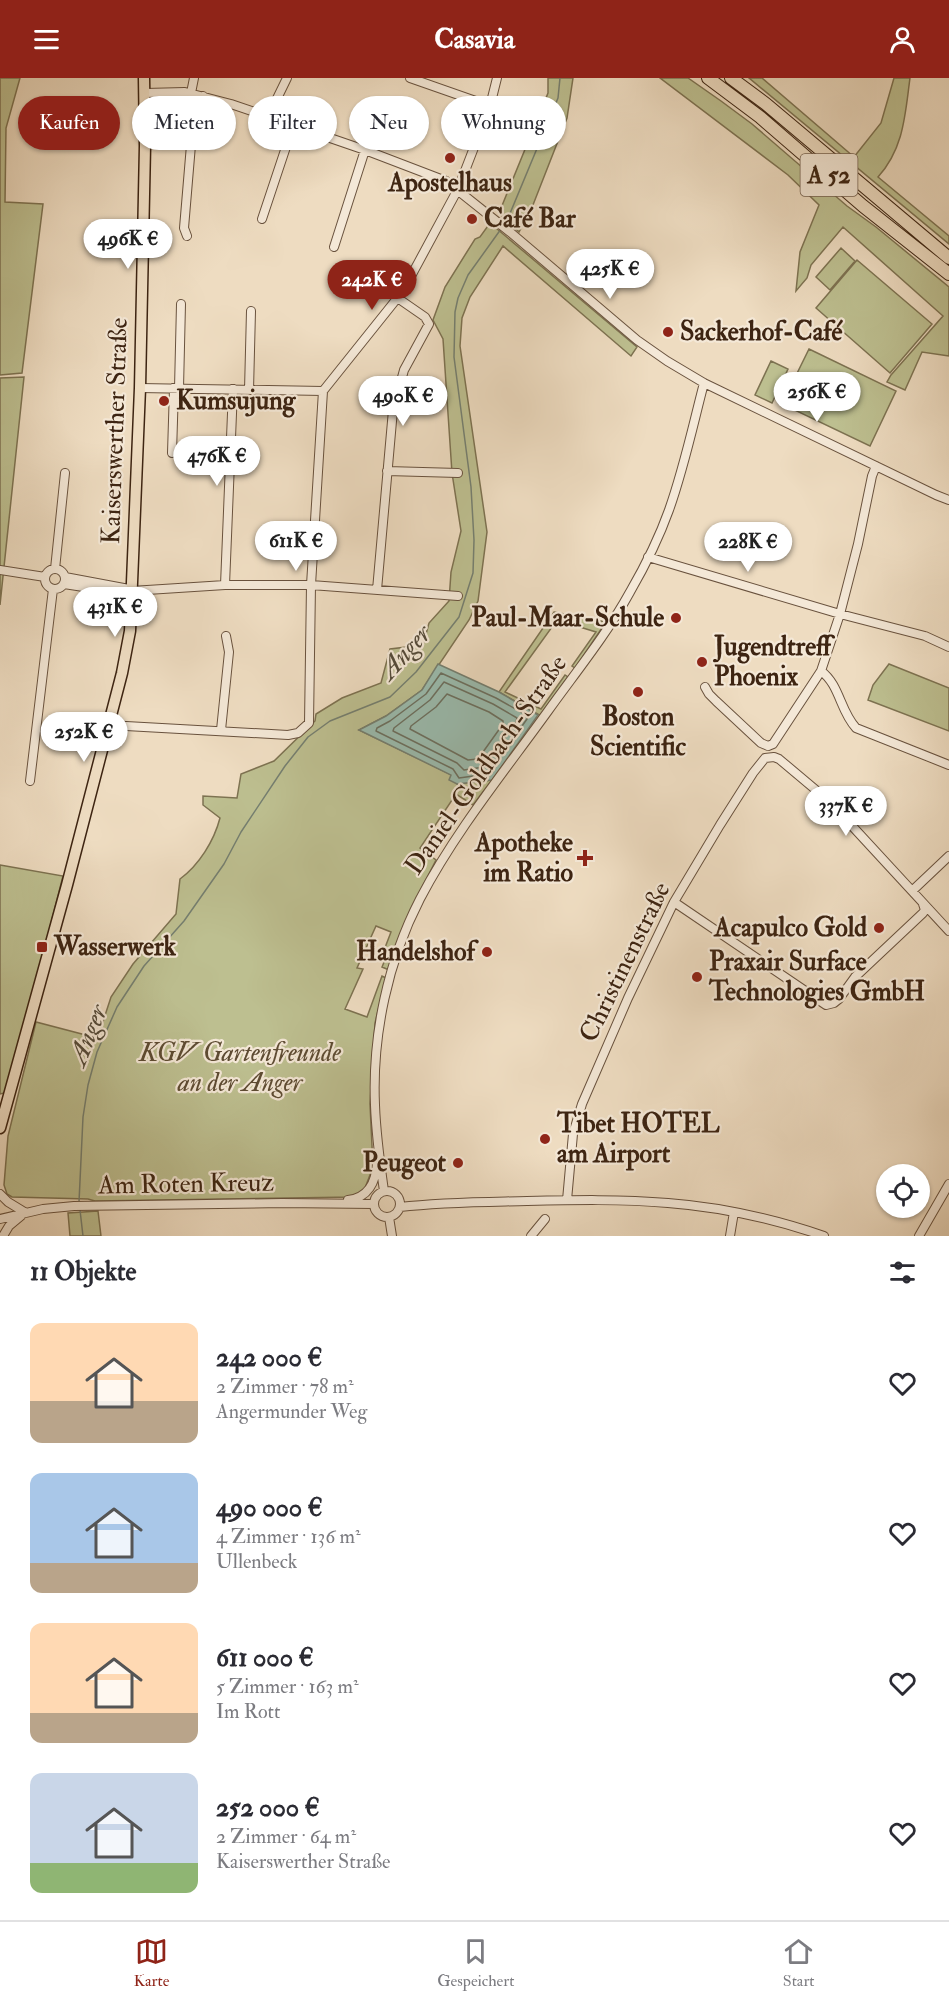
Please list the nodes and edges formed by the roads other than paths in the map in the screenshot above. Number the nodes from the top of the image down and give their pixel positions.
1 (144, 78) edge
2 (194, 78) edge
3 (287, 78) edge
4 (410, 78) edge
5 (497, 78) edge
6 (708, 78) edge
7 (731, 78) edge
8 (145, 93) junction
9 (191, 93) junction
10 (203, 96) edge
11 (278, 96) edge
12 (461, 96) edge
13 (492, 96) edge
14 (191, 150) edge
15 (285, 150) edge
16 (365, 150) joint
17 (473, 150) edge
18 (458, 189) junction
19 (261, 219) dead end
20 (187, 236) dead end
21 (334, 247) dead end
22 (949, 258) edge
23 (949, 274) edge
24 (399, 299) junction
25 (182, 304) dead end
26 (251, 311) dead end
27 (704, 383) junction
28 (140, 388) junction
29 (176, 388) junction
30 (233, 389) junction
31 (249, 390) junction
32 (323, 391) junction
33 (172, 453) dead end
34 (876, 466) junction
35 (387, 471) junction
36 (458, 472) dead end
37 (65, 473) dead end
38 (949, 500) edge
39 (648, 557) junction
40 (55, 569) junction
41 (0, 570) edge
42 (45, 577) junction
43 (64, 580) junction
44 (225, 585) junction
45 (311, 585) junction
46 (53, 589) junction
47 (133, 590) junction
48 (377, 590) junction
49 (458, 596) dead end
50 (840, 614) junction
51 (226, 636) dead end
52 (949, 647) edge
53 (821, 671) junction
54 (705, 687) dead end
55 (108, 725) junction
56 (221, 730) junction
57 (768, 746) junction
58 (767, 758) junction
59 (949, 765) edge
60 (30, 781) dead end
61 (949, 856) edge
62 (912, 891) junction
63 (674, 902) junction
64 (923, 903) junction
65 (949, 930) edge
66 (0, 1128) edge
67 (377, 1139) junction
68 (949, 1185) edge
69 (384, 1191) junction
70 (0, 1194) edge
71 (567, 1200) junction
72 (282, 1203) junction
73 (400, 1203) junction
74 (374, 1204) junction
75 (734, 1212) junction
76 (26, 1213) junction
77 (389, 1217) junction
78 (0, 1219) edge
79 (545, 1219) dead end
80 (3, 1236) edge
81 (392, 1236) edge
82 (531, 1236) edge
83 (730, 1236) edge
84 (824, 1236) edge
85 (919, 1236) edge

1 - 8 main road, Kaiserswerther Straße
2 - 9 street
3 - 11 street
4 - 12 street
5 - 13 street
6 - 23 highway, A 52
7 - 22 highway, A 52
8 - 9 street
8 - 28 main road, Kaiserswerther Straße
9 - 10 street
14 - 20 street
15 - 19 street
16 - 18 street
16 - 21 street
17 - 18 street
18 - 24 street
18 - 27 street
24 - 32 street
24 - 35 street
25 - 29 street
26 - 31 street
27 - 34 street
27 - 39 street, Daniel-Goldbach-Straße
28 - 29 street
28 - 47 main road, Kaiserswerther Straße
29 - 30 street
29 - 33 street
30 - 31 street
30 - 44 street
31 - 32 street
32 - 45 street
34 - 38 street
34 - 50 street
35 - 36 street
35 - 48 street
37 - 40 street
39 - 50 street
39 - 67 street, Daniel-Goldbach-Straße
40 - 42 street
40 - 43 street
41 - 42 street
42 - 46 street
43 - 46 street
43 - 47 street
44 - 45 street
44 - 47 street
45 - 48 street
45 - 56 street
46 - 60 street
47 - 55 main road, Kaiserswerther Straße
48 - 49 street
50 - 52 street
50 - 53 street
51 - 56 street
53 - 57 street
53 - 59 street
54 - 57 street
55 - 56 street
55 - 66 main road, Kaiserswerther Straße
57 - 58 street
58 - 62 street
58 - 63 street, Christinenstraße
61 - 62 street
62 - 64 street
63 - 64 street
63 - 71 street, Christinenstraße
64 - 65 street
67 - 69 street, Daniel-Goldbach-Straße
67 - 72 street
68 - 85 street
69 - 73 street
69 - 74 street
70 - 76 street
71 - 73 street
71 - 75 street
72 - 74 street, Am Roten Kreuz
72 - 76 street, Am Roten Kreuz
73 - 77 street
74 - 77 street
75 - 83 street
75 - 84 street
76 - 78 street, Am Roten Kreuz
76 - 80 street
77 - 81 street
79 - 82 street

